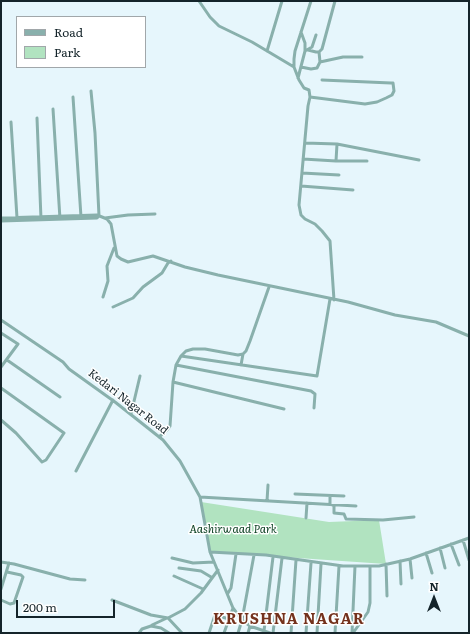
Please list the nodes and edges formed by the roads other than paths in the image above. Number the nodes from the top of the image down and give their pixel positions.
1 (200, 1) edge
2 (282, 1) edge
3 (310, 1) edge
4 (336, 1) edge
5 (301, 32) junction
6 (316, 35) dead end
7 (267, 51) junction
8 (306, 51) junction
9 (320, 52) junction
10 (362, 57) dead end
11 (320, 62) junction
12 (294, 67) junction
13 (301, 67) junction
14 (298, 78) junction
15 (322, 80) dead end
16 (91, 91) dead end
17 (73, 97) dead end
18 (310, 97) junction
19 (53, 109) dead end
20 (37, 118) dead end
21 (10, 122) dead end
22 (305, 143) junction
23 (337, 144) junction
24 (303, 159) junction
25 (419, 160) dead end
26 (336, 161) junction
27 (366, 161) dead end
28 (302, 173) junction
29 (339, 175) dead end
30 (300, 186) junction
31 (353, 190) dead end
32 (155, 214) dead end
33 (81, 216) junction
34 (99, 216) junction
35 (60, 217) junction
36 (1, 218) edge
37 (41, 218) junction
38 (105, 218) junction
39 (17, 219) junction
40 (1, 221) edge
41 (115, 244) junction
42 (171, 261) junction
43 (269, 286) junction
44 (103, 297) dead end
45 (332, 299) junction
46 (113, 307) dead end
47 (1, 320) edge
48 (1, 333) edge
49 (469, 336) edge
50 (243, 354) junction
51 (181, 356) junction
52 (7, 360) junction
53 (176, 365) junction
54 (241, 365) junction
55 (1, 367) edge
56 (140, 376) dead end
57 (173, 382) junction
58 (1, 388) edge
59 (60, 397) dead end
60 (113, 400) junction
61 (314, 408) dead end
62 (284, 409) dead end
63 (131, 414) junction
64 (1, 420) edge
65 (159, 437) junction
66 (76, 471) dead end
67 (268, 486) dead end
68 (295, 494) dead end
69 (344, 496) dead end
70 (200, 497) junction
71 (330, 497) junction
72 (267, 501) junction
73 (307, 503) junction
74 (330, 504) junction
75 (356, 506) dead end
76 (414, 517) dead end
77 (306, 518) dead end
78 (469, 538) edge
79 (463, 540) junction
80 (452, 544) junction
81 (440, 548) junction
82 (210, 552) junction
83 (426, 553) junction
84 (236, 554) junction
85 (254, 555) junction
86 (273, 557) junction
87 (172, 558) dead end
88 (282, 558) junction
89 (410, 559) junction
90 (296, 560) junction
91 (469, 560) edge
92 (400, 561) junction
93 (1, 562) edge
94 (214, 562) junction
95 (311, 562) junction
96 (9, 563) junction
97 (321, 564) junction
98 (386, 564) junction
99 (339, 566) junction
100 (354, 566) junction
101 (370, 566) junction
102 (459, 566) dead end
103 (179, 568) dead end
104 (445, 568) dead end
105 (218, 570) junction
106 (7, 572) junction
107 (432, 573) dead end
108 (174, 576) dead end
109 (211, 577) junction
110 (412, 578) dead end
111 (85, 580) dead end
112 (401, 584) dead end
113 (1, 589) edge
114 (203, 589) junction
115 (228, 593) junction
116 (387, 596) dead end
117 (1, 600) edge
118 (112, 600) dead end
119 (233, 608) junction
120 (167, 618) junction
121 (229, 619) junction
122 (242, 620) junction
123 (150, 626) junction
124 (250, 626) junction
125 (160, 628) junction
126 (257, 631) edge
127 (264, 631) junction
128 (139, 633) edge
129 (159, 633) edge
130 (169, 633) edge
131 (182, 633) edge
132 (209, 633) edge
133 (224, 633) edge
134 (238, 633) edge
135 (248, 633) edge
136 (270, 633) edge
137 (291, 633) edge
138 (306, 633) edge
139 (317, 633) edge
140 (335, 633) edge
141 (352, 633) edge

1 - 7 street
2 - 7 street
3 - 5 street
4 - 9 street
5 - 8 street
5 - 12 street
6 - 8 street
7 - 12 street
8 - 9 street
8 - 13 street
9 - 11 street
10 - 11 street
11 - 13 street
12 - 14 street
13 - 14 street
14 - 18 street
15 - 18 street
16 - 34 street
17 - 33 street
18 - 22 street
19 - 35 street
20 - 37 street
21 - 39 street
22 - 23 street
22 - 24 street
23 - 25 street
23 - 26 street
24 - 26 street
24 - 28 street
26 - 27 street
28 - 29 street
28 - 30 street
30 - 31 street
30 - 45 street
32 - 38 street
33 - 34 street
33 - 35 street
34 - 38 street
35 - 37 street
36 - 39 street
37 - 39 street
38 - 41 street
39 - 40 street
41 - 42 street
41 - 44 street
42 - 43 street
42 - 46 street
43 - 45 street
43 - 50 street
45 - 49 street
45 - 54 street
47 - 60 street, Kedari Nagar Road
48 - 52 street
50 - 51 street
50 - 54 street
51 - 53 street
51 - 54 street
52 - 55 street
52 - 59 street
53 - 57 street
53 - 61 street
56 - 63 street
57 - 62 street
57 - 65 street
58 - 64 street
60 - 63 street, Kedari Nagar Road
60 - 66 street
63 - 65 street, Kedari Nagar Road
65 - 70 street, Kedari Nagar Road
67 - 72 street
68 - 71 street
69 - 71 street
70 - 72 street
70 - 82 street, Kedari Nagar Road
71 - 74 street
72 - 73 street
73 - 74 street
73 - 77 street
74 - 75 street
74 - 76 street
78 - 79 street
79 - 80 street
79 - 91 street
80 - 81 street
80 - 102 street
81 - 83 street
81 - 104 street
82 - 84 street
82 - 94 street, Kedari Nagar Road
83 - 89 street
83 - 107 street
84 - 85 street
84 - 115 street
85 - 86 street
85 - 122 street
86 - 88 street
86 - 127 street
87 - 94 street
88 - 90 street
88 - 136 street
89 - 92 street
89 - 110 street
90 - 95 street
90 - 137 street
92 - 98 street
92 - 112 street
93 - 96 street
94 - 105 street, Kedari Nagar Road
95 - 97 street
95 - 138 street
96 - 106 street
96 - 111 street
97 - 99 street
97 - 139 street
98 - 101 street
98 - 116 street
99 - 100 street
99 - 140 street
100 - 101 street
100 - 141 street
101 - 141 street
103 - 109 street
105 - 109 street
105 - 115 street, Kedari Nagar Road
106 - 113 street
106 - 117 street
108 - 114 street
109 - 114 street
114 - 120 street
115 - 119 street, Kedari Nagar Road
118 - 120 street
119 - 121 street
119 - 122 street, Kedari Nagar Road
120 - 123 street
120 - 131 street
121 - 132 street
121 - 133 street
122 - 124 street, Kedari Nagar Road
122 - 134 street
123 - 125 street
123 - 128 street
124 - 126 street, Kedari Nagar Road
124 - 135 street
125 - 129 street
125 - 130 street
126 - 127 street, Kedari Nagar Road
127 - 136 street, Kedari Nagar Road

